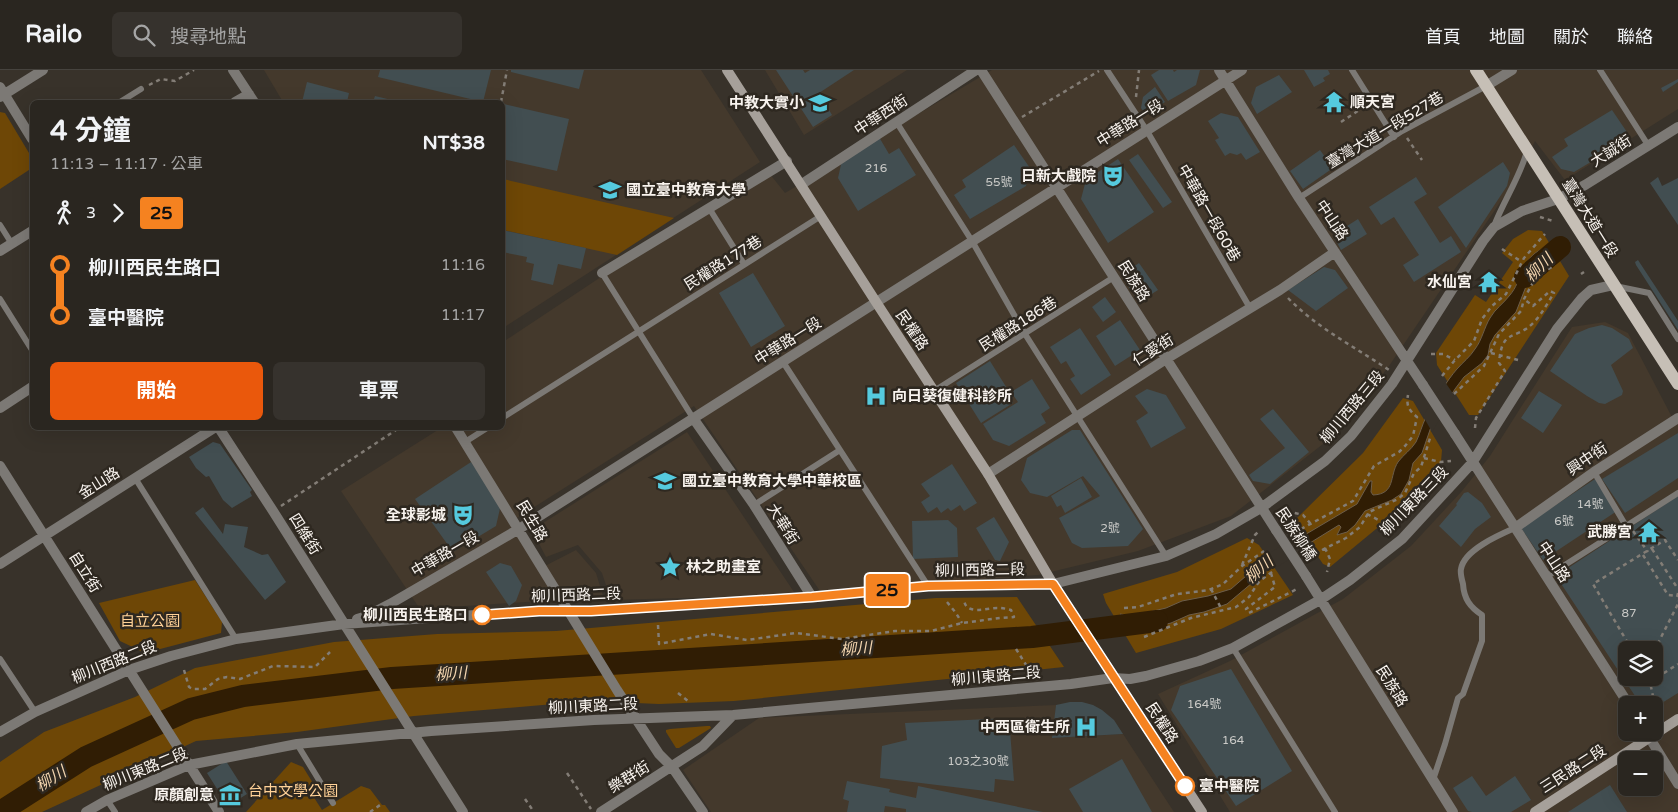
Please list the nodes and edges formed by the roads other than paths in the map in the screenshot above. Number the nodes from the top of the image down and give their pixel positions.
1 (43, 70) edge
2 (233, 70) edge
3 (728, 70) edge
4 (976, 70) edge
5 (981, 70) edge
6 (1107, 70) edge
7 (1219, 70) edge
8 (1242, 70) edge
9 (1352, 70) edge
10 (1476, 70) edge
11 (1512, 70) edge
12 (1600, 70) edge
13 (1225, 81) junction
14 (1486, 86) junction
15 (141, 89) road end
16 (1, 93) edge
17 (251, 98) edge
18 (123, 100) edge
19 (897, 122) junction
20 (1678, 127) edge
21 (1147, 130) junction
22 (30, 136) edge
23 (1394, 137) junction
24 (1648, 145) junction
25 (1528, 150) junction
26 (787, 161) junction
27 (802, 184) junction
28 (1056, 188) junction
29 (1299, 198) junction
30 (1558, 199) junction
31 (708, 208) junction
32 (821, 216) junction
33 (0, 224) edge
34 (1494, 227) junction
35 (30, 231) edge
36 (972, 241) junction
37 (12, 244) junction
38 (0, 251) edge
39 (1335, 252) junction
40 (744, 264) junction
41 (602, 273) joint
42 (1114, 277) junction
43 (1613, 285) junction
44 (0, 299) edge
45 (876, 302) junction
46 (1250, 308) junction
47 (639, 332) junction
48 (1025, 334) junction
49 (1678, 339) edge
50 (30, 347) edge
51 (1166, 359) junction
52 (1408, 361) junction
53 (783, 362) junction
54 (1678, 384) edge
55 (30, 388) edge
56 (934, 390) junction
57 (0, 408) edge
58 (505, 416) edge
59 (1077, 416) junction
60 (693, 418) junction
61 (1678, 418) edge
62 (211, 430) edge
63 (220, 430) edge
64 (457, 430) edge
65 (484, 430) edge
66 (465, 442) junction
67 (840, 450) junction
68 (1472, 463) junction
69 (0, 466) edge
70 (1594, 472) junction
71 (988, 474) junction
72 (134, 478) junction
73 (1678, 492) edge
74 (754, 505) junction
75 (1261, 508) junction
76 (1628, 527) junction
77 (1514, 528) junction
78 (519, 529) junction
79 (44, 536) junction
80 (1166, 556) junction
81 (0, 564) edge
82 (1306, 576) joint
83 (1546, 577) junction
84 (1053, 584) junction
85 (928, 586) junction
86 (812, 597) junction
87 (1320, 600) junction
88 (568, 611) junction
89 (344, 624) junction
90 (236, 639) junction
91 (1233, 648) junction
92 (0, 659) edge
93 (129, 670) junction
94 (1113, 678) junction
95 (1623, 696) edge
96 (35, 712) junction
97 (733, 715) junction
98 (636, 718) junction
99 (1678, 719) edge
100 (1663, 727) edge
101 (0, 732) edge
102 (412, 733) junction
103 (1639, 741) edge
104 (1652, 741) edge
105 (297, 744) junction
106 (189, 765) junction
107 (672, 767) junction
108 (1433, 780) junction
109 (1678, 784) edge
110 (108, 800) junction
111 (332, 803) dead end
112 (86, 812) edge
113 (115, 812) edge
114 (219, 812) edge
115 (463, 812) edge
116 (601, 812) edge
117 (703, 812) edge
118 (1202, 812) edge
119 (1335, 812) edge
120 (1453, 812) edge
121 (1535, 812) edge

1 - 16 street
2 - 17 street
3 - 26 main road, 民權路
4 - 19 street, 中華西街
5 - 28 street, 民族路
6 - 21 lane, 中華路一段60巷
7 - 13 street, 中山路
8 - 13 street, 中華路一段
9 - 23 lane
10 - 14 main road, 臺灣大道一段
11 - 14 street
12 - 24 lane
13 - 21 street, 中華路一段
13 - 29 street, 中山路
14 - 23 lane, 臺灣大道一段527巷
14 - 25 main road, 臺灣大道一段
15 - 18 lane
16 - 22 street
19 - 27 street, 中華西街
19 - 36 lane
20 - 24 street, 大誠街
21 - 28 street, 中華路一段
21 - 46 lane, 中華路一段60巷
23 - 29 lane, 臺灣大道一段527巷
24 - 30 street, 大誠街
25 - 30 main road, 臺灣大道一段
25 - 34 lane
26 - 27 main road, 民權路
26 - 31 street
27 - 32 main road, 民權路
28 - 36 street, 中華路一段
28 - 42 street, 民族路
29 - 39 street, 中山路
30 - 34 street, 柳川西路三段
30 - 43 main road, 臺灣大道一段
31 - 40 lane
31 - 41 street
32 - 40 lane, 民權路177巷
32 - 45 main road, 民權路
33 - 37 lane
34 - 52 street, 柳川西路三段
35 - 37 street
36 - 45 street, 中華路一段
36 - 48 lane
37 - 38 street
39 - 46 street, 仁愛街
39 - 52 street, 中山路
40 - 47 lane, 民權路177巷
41 - 47 lane
42 - 48 lane, 民權路186巷
42 - 51 street, 民族路
43 - 49 lane
43 - 54 main road, 臺灣大道一段
43 - 68 street, 柳川東路三段
44 - 50 lane
45 - 53 street, 中華路一段
45 - 56 main road, 民權路
46 - 51 street, 仁愛街
47 - 58 lane, 民權路177巷
47 - 60 lane
48 - 56 lane, 民權路186巷
48 - 59 lane
51 - 59 street, 仁愛街
51 - 75 street, 民族路
52 - 68 street, 中山路, bridge
52 - 75 street, 柳川西路三段
53 - 60 street, 中華路一段
53 - 67 lane
55 - 57 street
56 - 71 main road, 民權路
59 - 71 street, 仁愛街
59 - 80 lane
60 - 74 street, 大華街
60 - 78 street, 中華路一段
61 - 70 street, 興中街
62 - 72 street, 金山路
63 - 89 street, 四維街
64 - 66 street, 民生路
65 - 66 lane
66 - 78 street, 民生路
67 - 74 lane
67 - 85 lane
68 - 77 street, 中山路
68 - 87 street, 柳川東路三段
69 - 79 street, 自立街
70 - 76 lane
70 - 77 street, 興中街
71 - 84 main road, 民權路
72 - 79 street, 金山路
72 - 90 lane
73 - 76 lane
74 - 86 street, 大華街
75 - 80 street, 柳川西路三段
75 - 82 street, 民族柳橋, bridge
76 - 83 lane
77 - 83 street, 中山路
77 - 108 lane
78 - 88 street, 民生路
78 - 89 street, 中華路一段
79 - 81 street, 金山路
79 - 93 street, 自立街
80 - 84 street, 柳川西路三段
82 - 87 street, 民族路
83 - 95 street, 中山路
84 - 85 street, 柳川西路二段
84 - 94 main road, 民權路
85 - 86 street, 柳川西路二段
86 - 88 street, 柳川西路二段
87 - 91 street, 柳川東路三段
87 - 108 street, 民族路
88 - 89 street, 柳川西路二段
88 - 98 street, 民生路
89 - 90 street, 柳川西路二段
89 - 102 street, 四維街
90 - 93 street, 柳川西路二段
91 - 94 street, 柳川東路三段
91 - 119 lane
92 - 96 lane
93 - 96 street, 柳川西路二段
93 - 106 street, 自立街
94 - 97 street, 柳川東路二段
94 - 118 main road, 民權路
96 - 101 street, 柳川西路二段
97 - 98 street, 柳川東路二段
97 - 107 street, 樂群街
98 - 102 street, 柳川東路二段
98 - 107 street
99 - 100 main road, 三民路二段
102 - 105 street, 柳川東路二段
102 - 115 street
103 - 121 main road, 三民路二段
104 - 109 street
105 - 106 street, 柳川東路二段
105 - 111 lane
106 - 110 street, 柳川東路二段
106 - 114 street
107 - 116 street, 樂群街
107 - 117 street
108 - 120 street, 民族路
110 - 112 street, 柳川東路二段
110 - 113 lane

